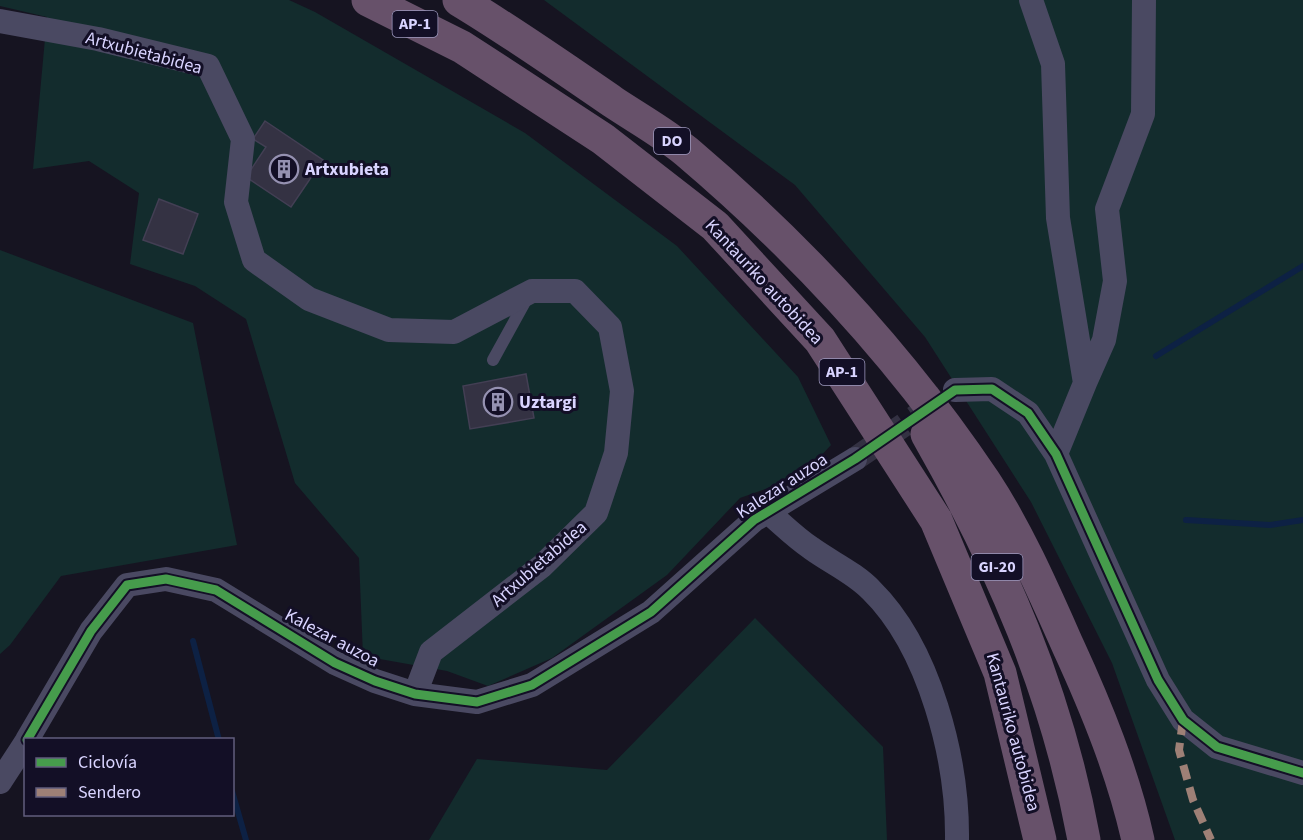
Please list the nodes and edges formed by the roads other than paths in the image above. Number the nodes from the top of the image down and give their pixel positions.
1 (368, 0) edge
2 (459, 0) edge
3 (1031, 0) edge
4 (1143, 0) edge
5 (0, 21) edge
6 (532, 291) junction
7 (857, 316) junction
8 (493, 360) dead end
9 (1085, 383) junction
10 (955, 390) tunnel mouth
11 (1056, 454) junction
12 (855, 459) tunnel mouth
13 (769, 513) junction
14 (415, 694) junction
15 (28, 738) edge
16 (24, 744) edge
17 (1303, 773) edge
18 (0, 782) edge
19 (1040, 837) edge
20 (957, 840) edge
21 (1084, 840) edge
22 (1138, 840) edge

1 - 19 highway, Kantauriko autobidea / AP-1
2 - 7 highway, DO
3 - 9 street
4 - 9 street
5 - 6 street, Artxubietabidea
6 - 8 lane
6 - 14 street, Artxubietabidea
7 - 21 highway, GI-20
7 - 22 highway, AP-1
9 - 11 street
10 - 11 street
11 - 17 street
12 - 13 street, Kalezar auzoa
13 - 14 street, Kalezar auzoa
13 - 20 street
14 - 15 street, Kalezar auzoa
16 - 18 street, Kalezar auzoa

